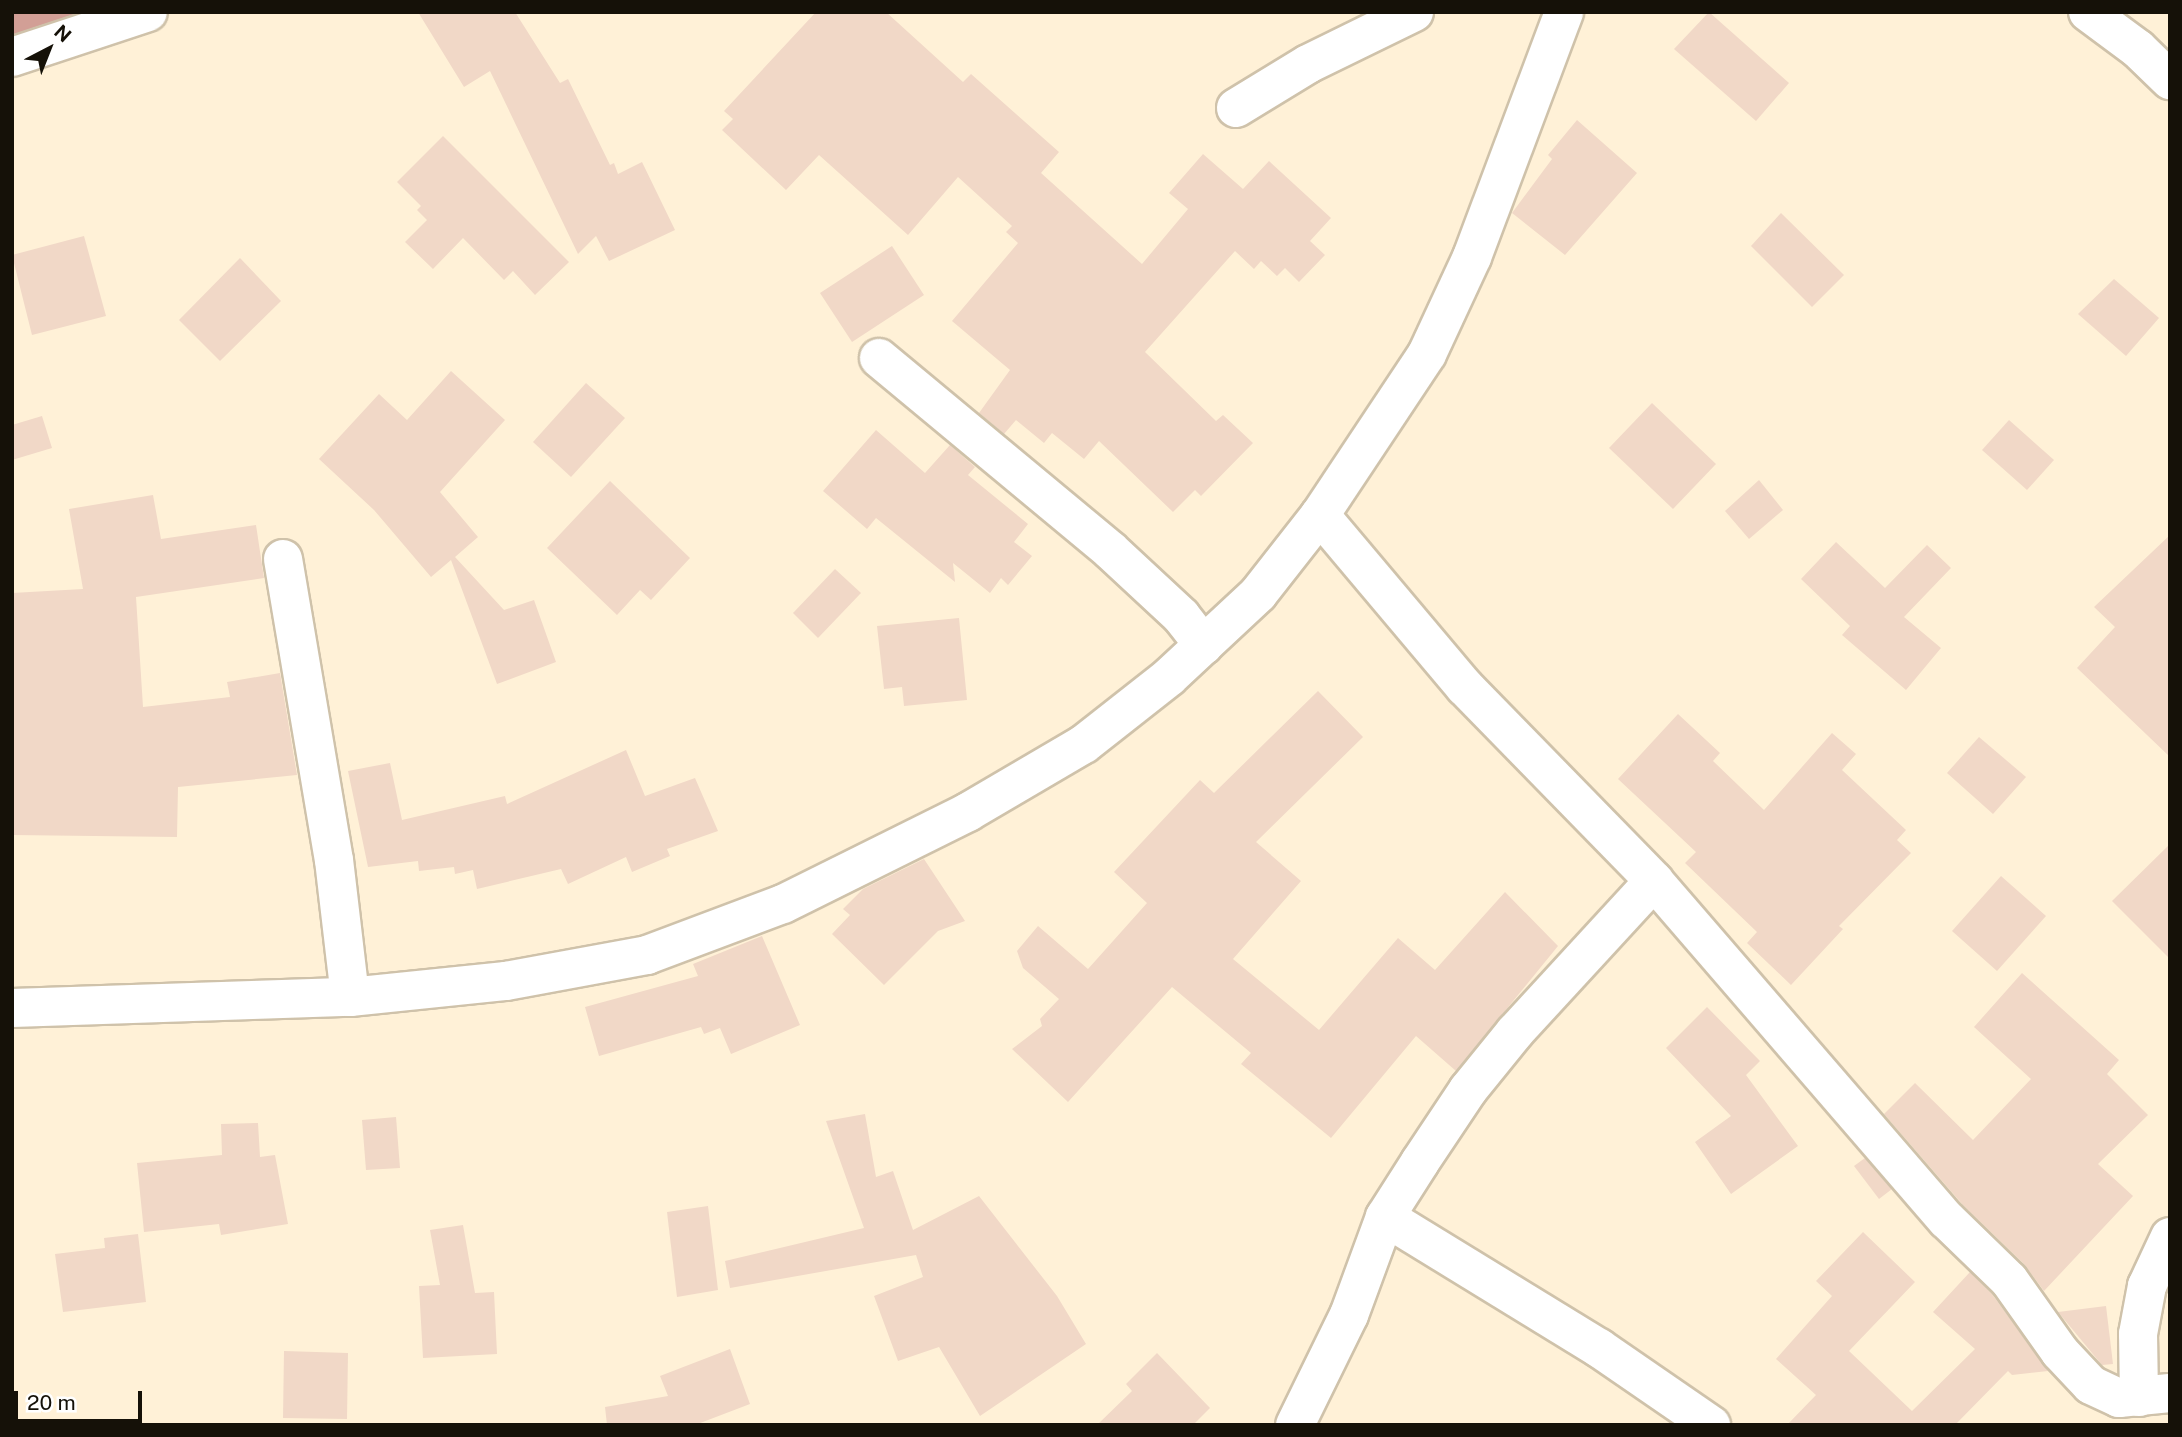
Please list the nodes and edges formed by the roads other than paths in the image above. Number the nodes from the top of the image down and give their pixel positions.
1 (148, 12) edge
2 (1414, 12) edge
3 (1564, 12) edge
4 (2088, 12) edge
5 (12, 57) edge
6 (2170, 80) edge
7 (1236, 108) dead end
8 (879, 358) dead end
9 (1320, 514) junction
10 (283, 559) dead end
11 (1204, 645) junction
12 (1654, 881) junction
13 (350, 997) junction
14 (12, 1008) edge
15 (1385, 1217) junction
16 (2170, 1237) edge
17 (2154, 1395) edge
18 (1294, 1425) edge
19 (1711, 1425) edge

1 - 5 street
2 - 7 street
3 - 9 street
4 - 6 street
8 - 11 street
9 - 11 street
9 - 12 street
10 - 13 street
11 - 13 street
12 - 15 street
12 - 17 street
13 - 14 street
15 - 18 street
15 - 19 street
16 - 17 street

